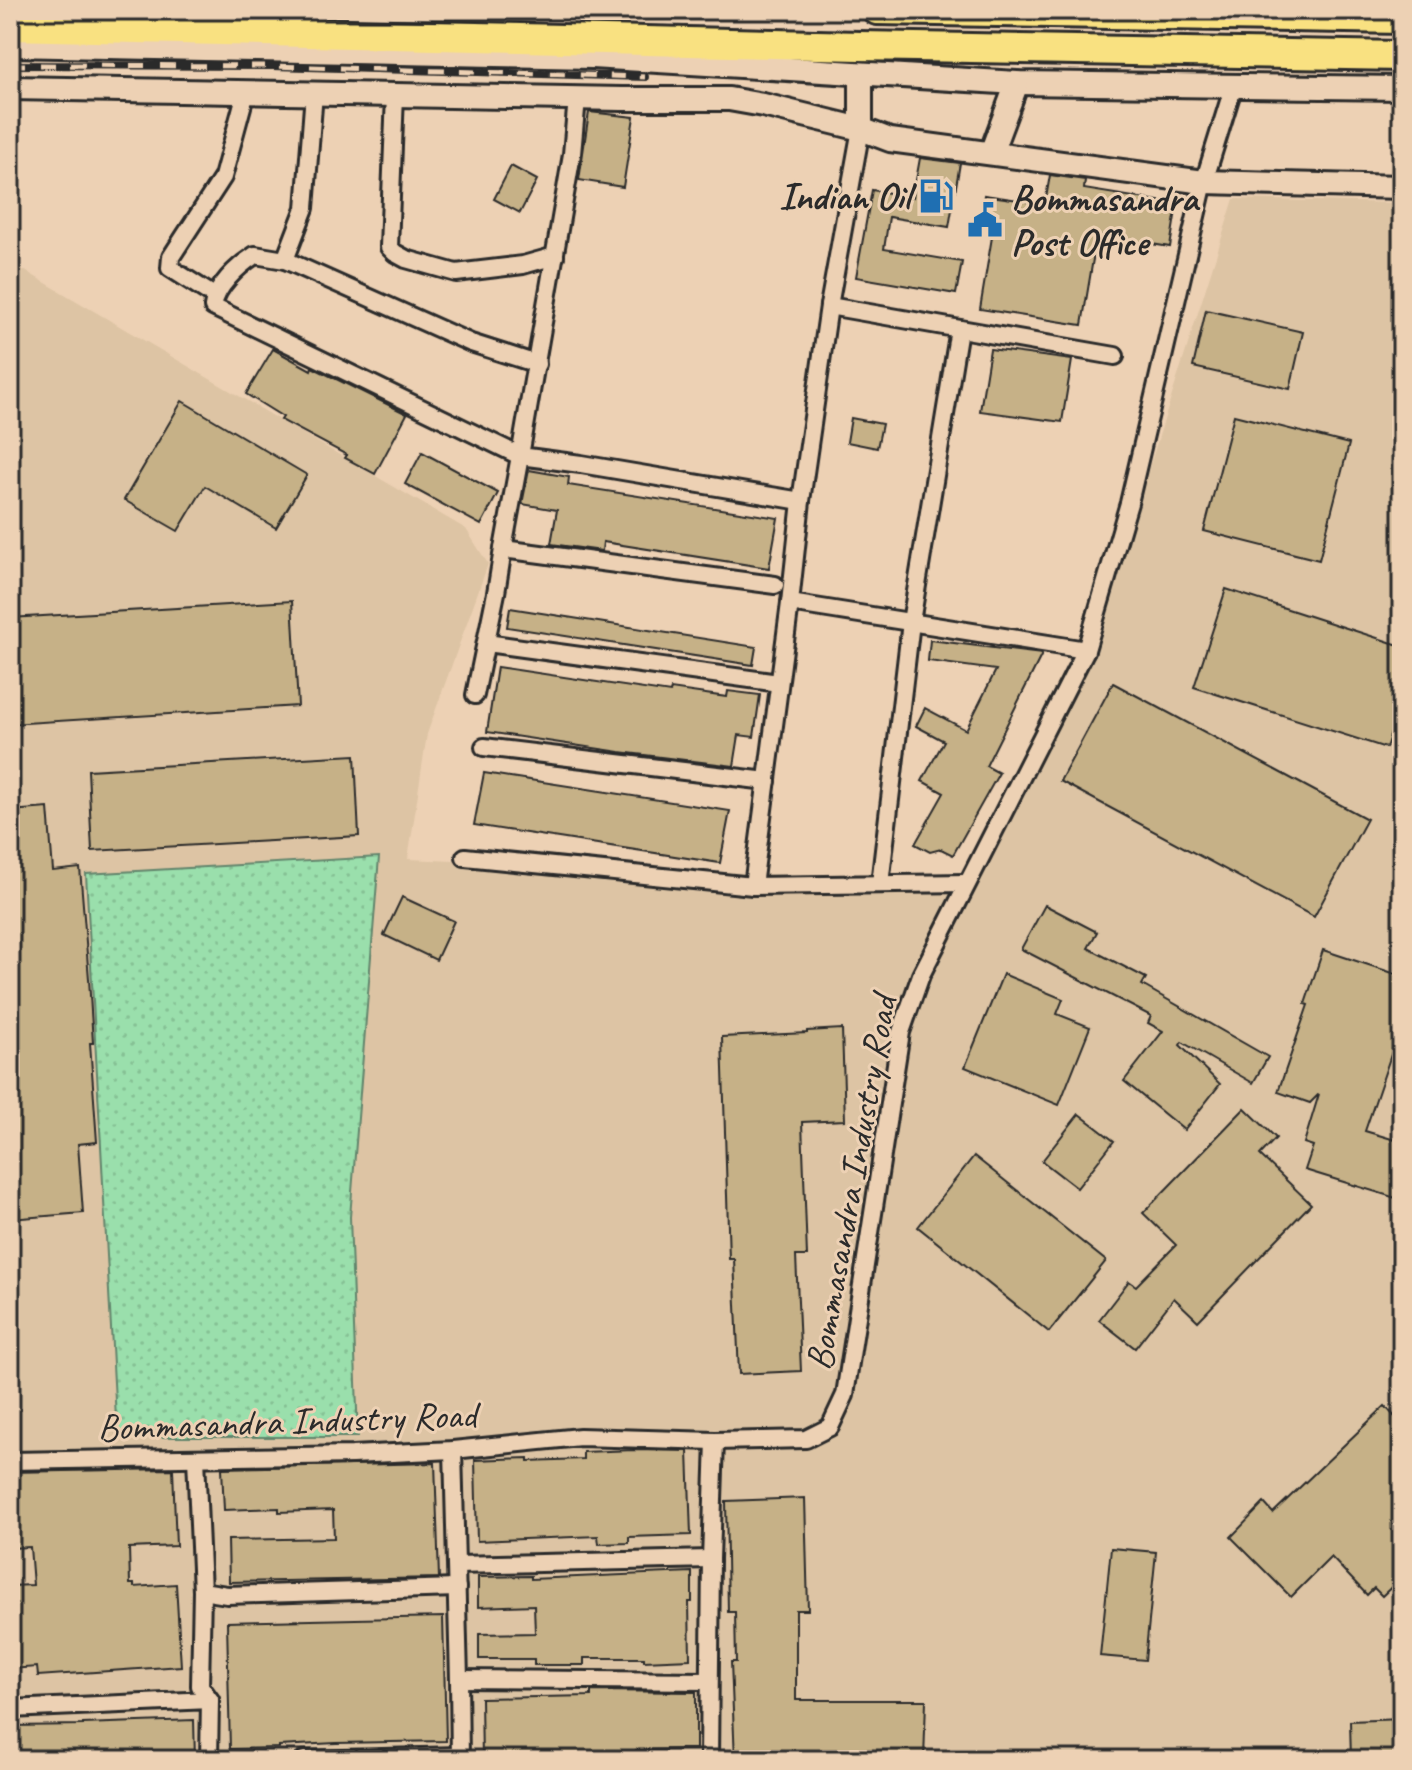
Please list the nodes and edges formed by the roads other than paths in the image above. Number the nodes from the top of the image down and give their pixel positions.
1 (877, 10) edge
2 (1402, 19) edge
3 (10, 26) edge
4 (10, 45) edge
5 (1402, 56) edge
6 (731, 66) junction
7 (861, 74) junction
8 (1017, 83) junction
9 (1234, 85) junction
10 (10, 88) edge
11 (1402, 88) edge
12 (246, 92) junction
13 (314, 93) junction
14 (395, 95) junction
15 (577, 98) junction
16 (729, 99) junction
17 (861, 129) junction
18 (991, 153) junction
19 (1204, 182) junction
20 (1402, 187) edge
21 (555, 256) junction
22 (285, 260) junction
23 (214, 296) junction
24 (829, 306) junction
25 (959, 329) junction
26 (1115, 356) dead end
27 (537, 364) junction
28 (520, 456) junction
29 (801, 501) junction
30 (503, 549) junction
31 (775, 585) dead end
32 (790, 603) junction
33 (911, 622) junction
34 (486, 643) junction
35 (1086, 650) junction
36 (779, 683) junction
37 (475, 695) dead end
38 (484, 747) dead end
39 (767, 781) junction
40 (465, 857) dead end
41 (967, 883) junction
42 (880, 884) junction
43 (753, 886) junction
44 (715, 1441) junction
45 (453, 1450) junction
46 (196, 1458) junction
47 (10, 1461) edge
48 (711, 1559) junction
49 (457, 1565) junction
50 (457, 1588) junction
51 (202, 1591) junction
52 (459, 1679) junction
53 (709, 1681) junction
54 (210, 1700) junction
55 (10, 1709) edge
56 (460, 1758) edge
57 (209, 1760) edge
58 (304, 1760) edge
59 (709, 1760) edge

1 - 2 highway
3 - 5 highway
4 - 6 street
6 - 7 street
6 - 16 street
7 - 8 street
7 - 17 street
8 - 9 street
8 - 18 street
9 - 11 street
9 - 19 street, Bommasandra Industry Road
10 - 12 street
12 - 13 street
12 - 23 street
13 - 14 street
13 - 22 street
14 - 15 street
14 - 21 street
15 - 16 street
15 - 21 street
16 - 17 street
17 - 18 street
17 - 24 street
18 - 19 street
19 - 20 street
19 - 35 street, Bommasandra Industry Road
21 - 27 street
22 - 23 street
22 - 27 street
23 - 28 street
24 - 25 street
24 - 29 street
25 - 26 street
25 - 33 street
27 - 28 street
28 - 29 street
28 - 30 street
29 - 32 street
30 - 31 street
30 - 34 street
32 - 33 street
32 - 36 street
33 - 35 street
33 - 42 street
34 - 36 street
34 - 37 street
35 - 41 street, Bommasandra Industry Road
36 - 39 street
38 - 39 street
39 - 43 street
40 - 43 street
41 - 42 street
41 - 44 street, Bommasandra Industry Road
42 - 43 street
44 - 45 street, Bommasandra Industry Road
44 - 48 street
45 - 46 street, Bommasandra Industry Road
45 - 49 street
46 - 47 street, Bommasandra Industry Road
46 - 51 street
48 - 49 street
48 - 53 street
49 - 50 street
50 - 51 street
50 - 52 street
51 - 54 street
52 - 53 street
52 - 56 street
53 - 59 street
54 - 55 street
54 - 57 street
56 - 58 street

